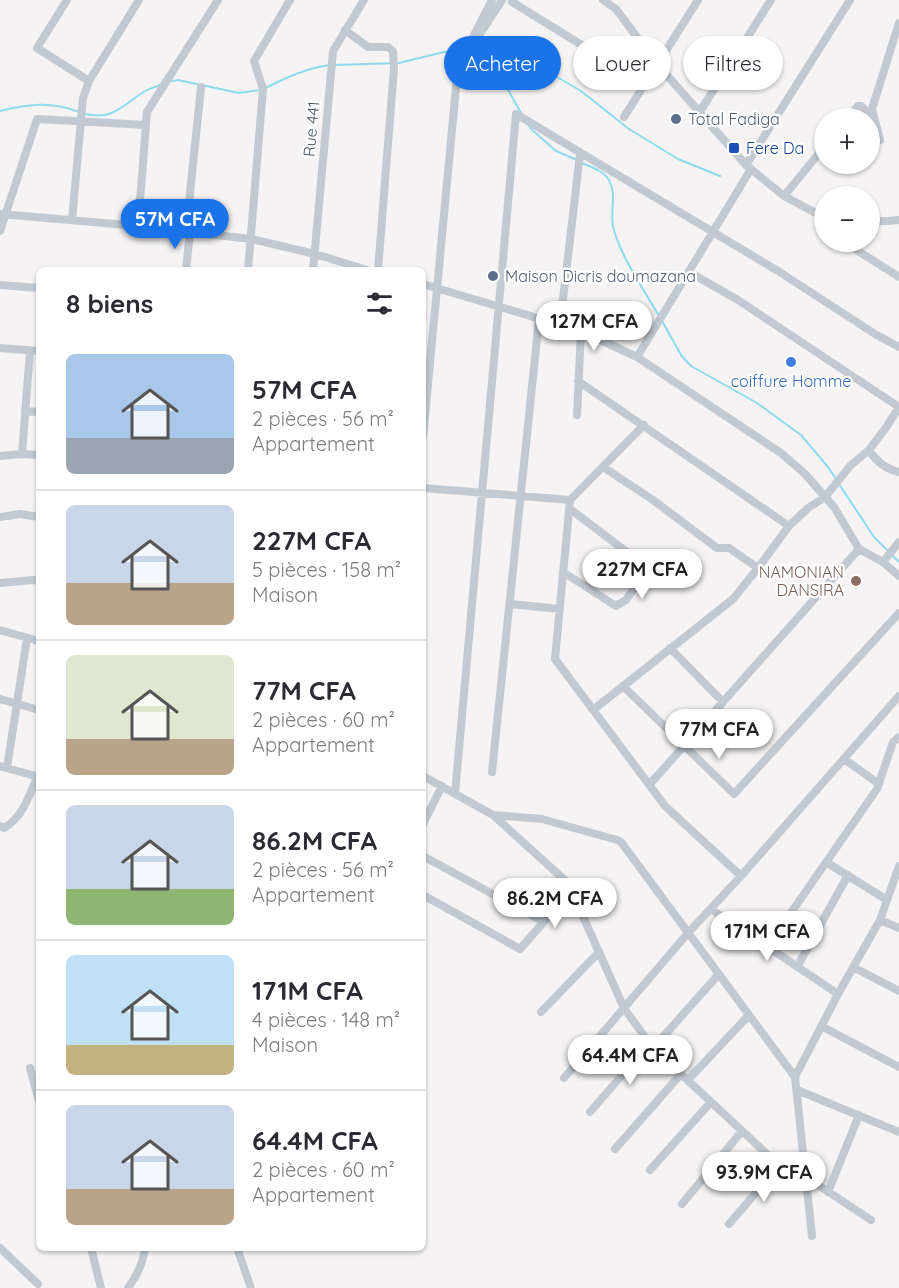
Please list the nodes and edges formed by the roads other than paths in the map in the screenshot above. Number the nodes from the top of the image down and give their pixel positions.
1 (67, 0) edge
2 (139, 0) edge
3 (218, 0) edge
4 (290, 0) edge
5 (364, 0) edge
6 (492, 0) edge
7 (502, 0) edge
8 (514, 0) edge
9 (603, 0) edge
10 (622, 0) edge
11 (698, 0) edge
12 (771, 0) edge
13 (850, 0) edge
14 (616, 9) junction
15 (899, 23) edge
16 (345, 30) junction
17 (480, 34) dead end
18 (636, 36) edge
19 (573, 40) edge
20 (671, 42) edge
21 (671, 80) edge
22 (89, 81) junction
23 (201, 87) dead end
24 (641, 90) edge
25 (872, 108) edge
26 (699, 113) junction
27 (624, 117) dead end
28 (81, 120) junction
29 (146, 125) junction
30 (580, 153) junction
31 (814, 159) edge
32 (748, 167) junction
33 (784, 196) junction
34 (814, 212) edge
35 (3, 215) edge
36 (72, 220) junction
37 (899, 220) edge
38 (880, 221) edge
39 (138, 226) junction
40 (0, 231) edge
41 (188, 232) junction
42 (714, 232) junction
43 (251, 239) junction
44 (859, 252) edge
45 (315, 254) junction
46 (186, 267) edge
47 (248, 267) edge
48 (313, 267) edge
49 (357, 267) edge
50 (378, 267) edge
51 (689, 272) junction
52 (899, 278) edge
53 (0, 285) edge
54 (426, 286) edge
55 (36, 288) edge
56 (437, 288) junction
57 (499, 307) junction
58 (539, 319) junction
59 (560, 325) junction
60 (581, 332) junction
61 (899, 347) edge
62 (0, 348) edge
63 (34, 351) edge
64 (637, 357) junction
65 (578, 381) junction
66 (426, 405) edge
67 (899, 407) edge
68 (25, 411) junction
69 (36, 412) edge
70 (577, 415) dead end
71 (644, 425) junction
72 (869, 450) junction
73 (22, 454) junction
74 (36, 455) edge
75 (0, 456) edge
76 (603, 467) junction
77 (899, 471) edge
78 (426, 488) edge
79 (482, 493) junction
80 (521, 496) junction
81 (825, 497) junction
82 (570, 504) junction
83 (0, 517) edge
84 (36, 517) edge
85 (789, 526) junction
86 (899, 542) edge
87 (859, 549) junction
88 (883, 562) junction
89 (758, 568) junction
90 (563, 572) junction
91 (899, 576) edge
92 (36, 580) edge
93 (0, 583) edge
94 (510, 604) junction
95 (560, 609) junction
96 (899, 612) edge
97 (0, 630) edge
98 (27, 638) junction
99 (36, 640) edge
100 (670, 648) junction
101 (623, 686) junction
102 (899, 696) edge
103 (0, 699) edge
104 (723, 702) junction
105 (17, 704) junction
106 (36, 709) edge
107 (593, 710) junction
108 (899, 737) edge
109 (685, 745) junction
110 (844, 759) junction
111 (4, 767) edge
112 (492, 772) dead end
113 (36, 776) edge
114 (426, 778) edge
115 (36, 781) edge
116 (650, 784) junction
117 (879, 784) junction
118 (442, 786) junction
119 (456, 794) junction
120 (492, 815) junction
121 (426, 818) edge
122 (0, 826) edge
123 (426, 858) edge
124 (826, 862) junction
125 (899, 866) edge
126 (848, 875) junction
127 (741, 876) junction
128 (571, 891) junction
129 (426, 897) edge
130 (887, 900) junction
131 (711, 909) junction
132 (788, 917) dead end
133 (880, 920) junction
134 (544, 922) junction
135 (899, 928) edge
136 (688, 933) junction
137 (599, 952) junction
138 (797, 967) junction
139 (853, 967) junction
140 (719, 974) junction
141 (899, 991) edge
142 (838, 994) junction
143 (624, 1008) junction
144 (541, 1012) dead end
145 (749, 1015) junction
146 (821, 1026) junction
147 (652, 1045) junction
148 (899, 1067) edge
149 (30, 1068) dead end
150 (684, 1077) junction
151 (795, 1077) junction
152 (564, 1078) dead end
153 (36, 1090) edge
154 (797, 1090) junction
155 (711, 1102) junction
156 (590, 1112) dead end
157 (859, 1115) junction
158 (742, 1131) junction
159 (899, 1132) edge
160 (615, 1149) dead end
161 (779, 1166) junction
162 (650, 1170) dead end
163 (806, 1177) junction
164 (828, 1192) junction
165 (682, 1204) dead end
166 (871, 1220) dead end
167 (729, 1224) dead end
168 (812, 1236) dead end
169 (0, 1248) edge
170 (92, 1251) edge
171 (145, 1251) edge
172 (238, 1251) edge
173 (38, 1284) dead end
174 (101, 1288) edge
175 (128, 1288) edge
176 (251, 1288) edge

1 - 22 street
2 - 22 street
3 - 29 street
4 - 43 street
5 - 16 street, Rue 441
6 - 56 street
7 - 17 street
8 - 19 street
9 - 14 street
10 - 14 street
11 - 20 street
12 - 26 street
13 - 32 street
14 - 18 street
15 - 25 street
16 - 45 street, Rue 441
16 - 50 street
21 - 26 street
22 - 28 street
23 - 41 street
24 - 27 street
26 - 32 street
28 - 29 street
28 - 35 street
28 - 36 street
29 - 39 street
30 - 42 street
30 - 57 street
30 - 59 street
31 - 33 street
32 - 33 street
32 - 42 street
33 - 34 street
35 - 36 street
35 - 40 street
36 - 39 street
37 - 38 street
39 - 41 street
41 - 43 street
41 - 46 street
42 - 51 street
42 - 61 street
43 - 45 street
43 - 47 street
44 - 52 street
45 - 48 street, Rue 441
45 - 49 street
51 - 64 street
51 - 67 street
53 - 55 street
54 - 56 street
56 - 57 street
56 - 66 street
57 - 58 street
57 - 79 street
58 - 59 street
58 - 80 street
59 - 60 street
60 - 64 street
60 - 65 street
62 - 63 street
63 - 68 street
64 - 81 street
65 - 70 street
65 - 71 street
67 - 72 street
68 - 69 street
68 - 73 street
71 - 76 street
71 - 85 street
72 - 77 street
72 - 81 street
73 - 74 street
73 - 75 street
76 - 82 street
76 - 89 street
78 - 79 street
79 - 80 street
79 - 119 street
80 - 82 street
80 - 94 street
81 - 85 street
81 - 87 street
82 - 90 street
82 - 90 street
83 - 84 street
85 - 89 street
86 - 88 street
87 - 88 street
87 - 104 street
88 - 91 street
89 - 100 street
90 - 95 street
92 - 93 street
94 - 95 street
94 - 112 street
95 - 107 street
96 - 109 street
97 - 98 street
98 - 99 street
98 - 105 street
100 - 101 street
100 - 104 street
101 - 107 street
101 - 109 street
102 - 110 street
103 - 105 street
104 - 109 street
105 - 106 street
105 - 111 street
107 - 116 street
108 - 117 street
109 - 116 street
110 - 117 street
110 - 127 street
111 - 113 street
114 - 118 street
115 - 122 street
116 - 127 street
117 - 124 street
118 - 119 street
118 - 121 street
119 - 120 street
120 - 128 street
120 - 136 street
123 - 134 street
124 - 126 street
124 - 132 street
125 - 130 street
126 - 130 street
126 - 138 street
127 - 131 street
128 - 134 street
128 - 137 street
129 - 134 street
130 - 133 street
131 - 136 street
131 - 138 street
133 - 135 street
133 - 139 street
136 - 140 street
136 - 143 street
137 - 143 street
137 - 144 street
138 - 142 street
139 - 141 street
139 - 142 street
140 - 145 street
140 - 147 street
142 - 146 street
143 - 147 street
143 - 152 street
145 - 150 street
145 - 151 street
146 - 148 street
146 - 151 street
147 - 150 street
147 - 156 street
149 - 153 street
150 - 155 street
150 - 160 street
151 - 154 street
154 - 157 street
154 - 163 street
155 - 158 street
155 - 162 street
157 - 159 street
157 - 164 street
158 - 161 street
158 - 165 street
161 - 163 street
161 - 167 street
163 - 164 street
163 - 168 street
164 - 166 street
169 - 173 street
170 - 174 street
171 - 175 street
172 - 176 street

